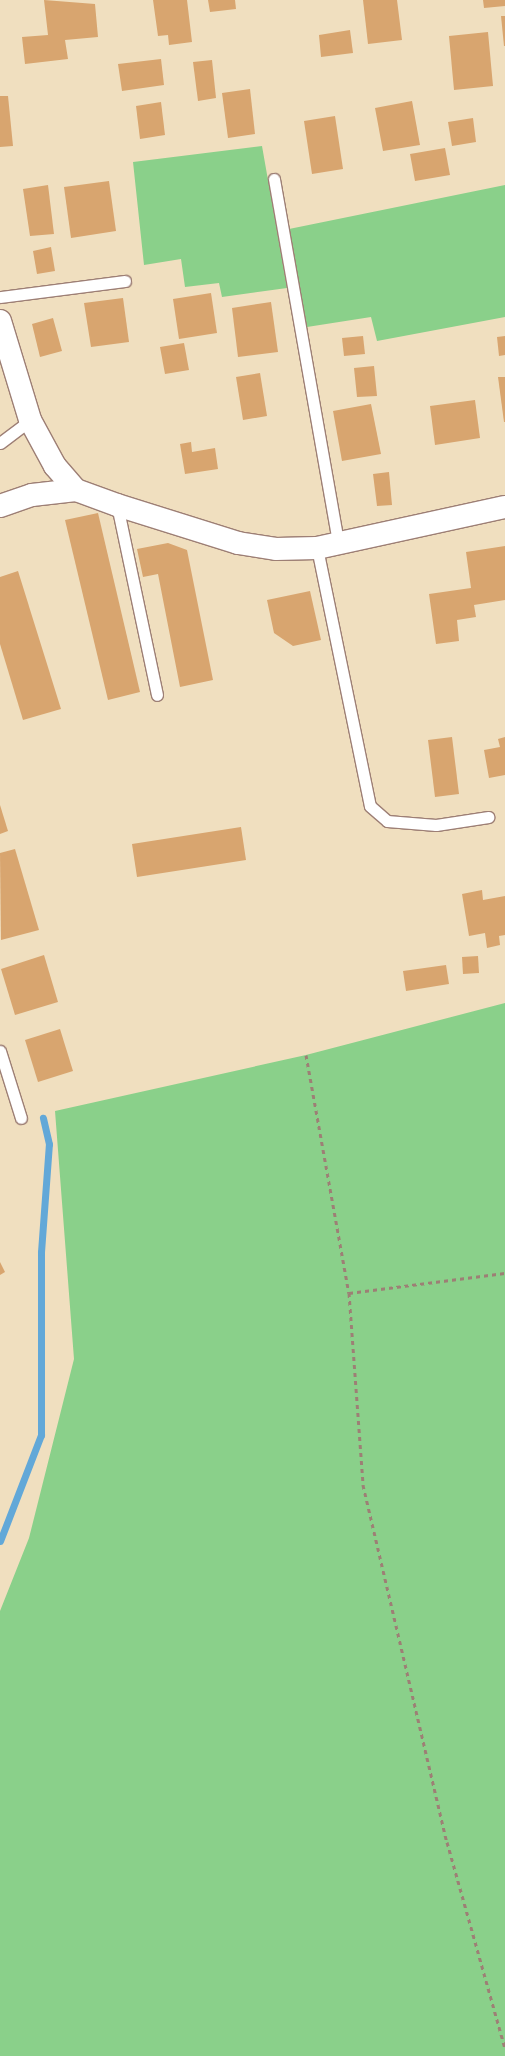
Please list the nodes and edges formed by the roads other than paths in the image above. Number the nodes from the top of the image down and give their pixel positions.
1 (274, 179) dead end
2 (125, 281) dead end
3 (0, 297) edge
4 (1, 330) edge
5 (30, 420) junction
6 (0, 443) edge
7 (76, 490) junction
8 (117, 505) junction
9 (0, 506) edge
10 (505, 507) edge
11 (327, 545) junction
12 (157, 695) dead end
13 (488, 817) dead end
14 (0, 1051) edge
15 (21, 1118) dead end

1 - 11 lane
2 - 3 lane
4 - 5 street
5 - 6 lane
5 - 7 street
7 - 8 street
7 - 9 street
8 - 11 street
8 - 12 lane
10 - 11 street
11 - 13 lane
14 - 15 lane

